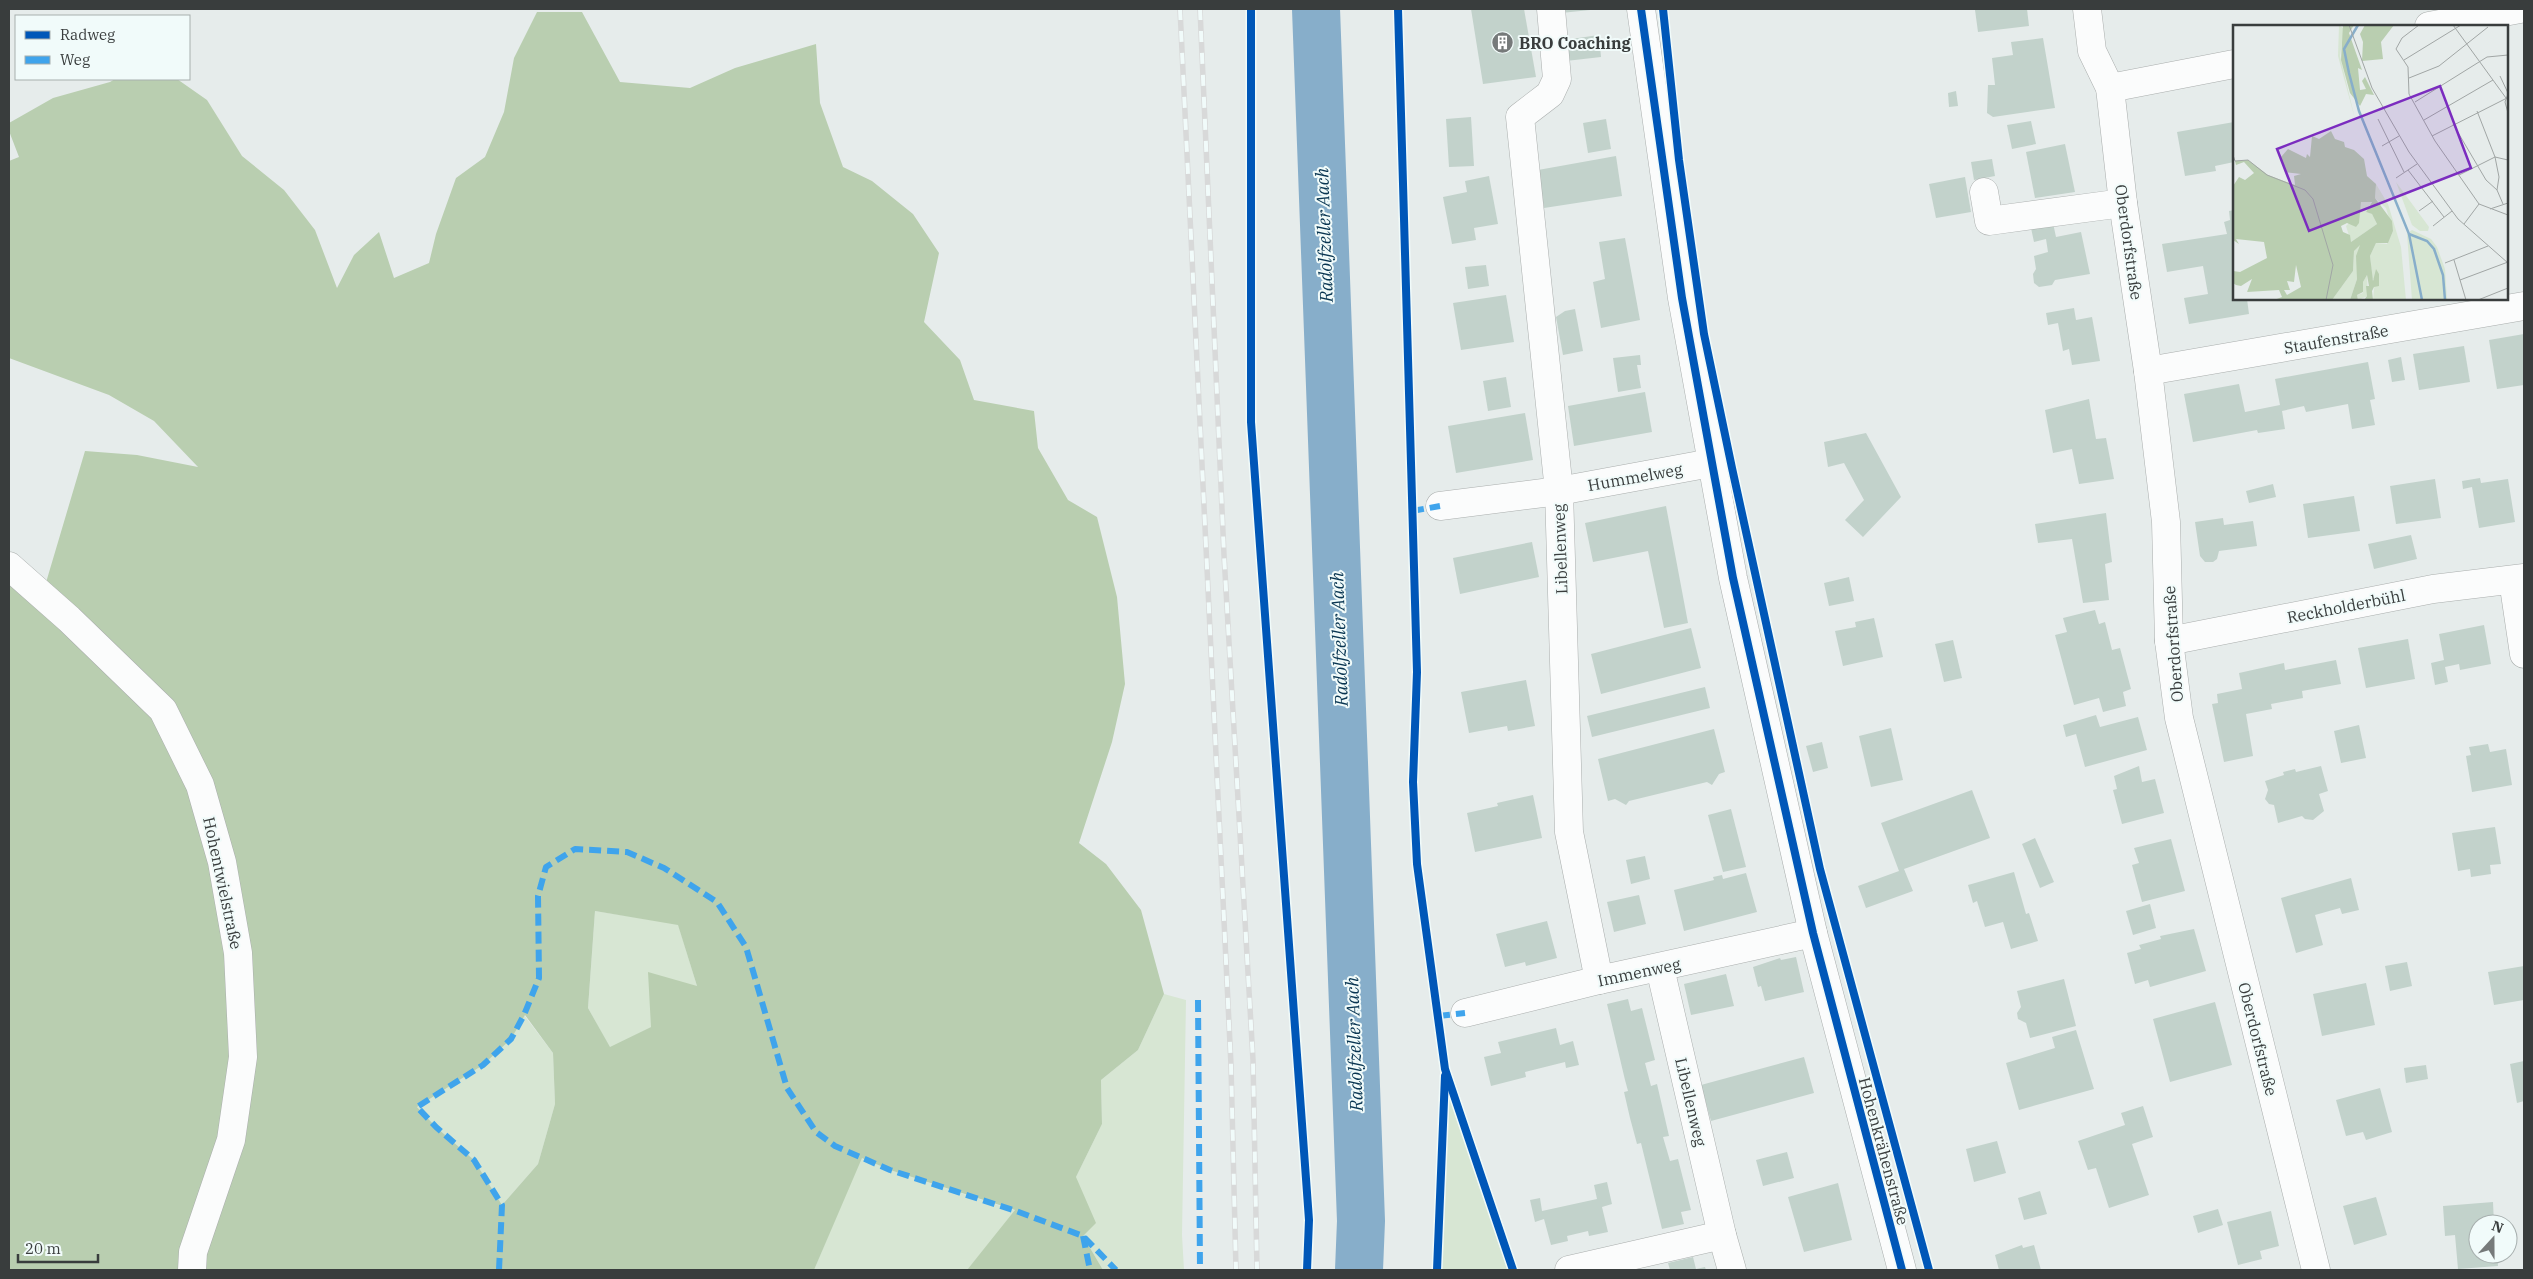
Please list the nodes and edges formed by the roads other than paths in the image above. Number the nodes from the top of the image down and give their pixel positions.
1 (1551, 9) edge
2 (1641, 9) edge
3 (2087, 9) edge
4 (2520, 9) edge
5 (2434, 25) edge
6 (2233, 64) edge
7 (2110, 88) junction
8 (1984, 192) dead end
9 (2123, 203) junction
10 (2524, 306) edge
11 (2148, 371) junction
12 (1711, 464) junction
13 (1559, 491) junction
14 (1440, 506) dead end
15 (9, 566) edge
16 (2518, 579) edge
17 (2169, 641) junction
18 (2524, 654) edge
19 (1813, 933) junction
20 (1660, 968) junction
21 (1599, 980) junction
22 (1465, 1013) dead end
23 (1722, 1236) junction
24 (192, 1270) edge
25 (1570, 1270) edge
26 (1732, 1270) edge
27 (1902, 1270) edge
28 (2316, 1270) edge

1 - 13 street, Libellenweg
2 - 12 street, Hohenkrähenstraße
3 - 7 street, Oberdorfstraße
4 - 5 street
6 - 7 street
7 - 9 street, Oberdorfstraße
8 - 9 street
9 - 11 street, Oberdorfstraße
10 - 11 street, Staufenstraße
11 - 17 street, Oberdorfstraße
12 - 13 street, Hummelweg
12 - 19 street, Hohenkrähenstraße
13 - 14 street, Hummelweg
13 - 21 street, Libellenweg
15 - 24 street, Hohentwielstraße
16 - 17 street, Reckholderbühl
16 - 18 street
17 - 28 street, Oberdorfstraße
19 - 20 street, Immenweg
19 - 27 street, Hohenkrähenstraße
20 - 21 street, Immenweg
20 - 23 street, Libellenweg
21 - 22 street, Immenweg
23 - 25 street
23 - 26 street, Libellenweg

